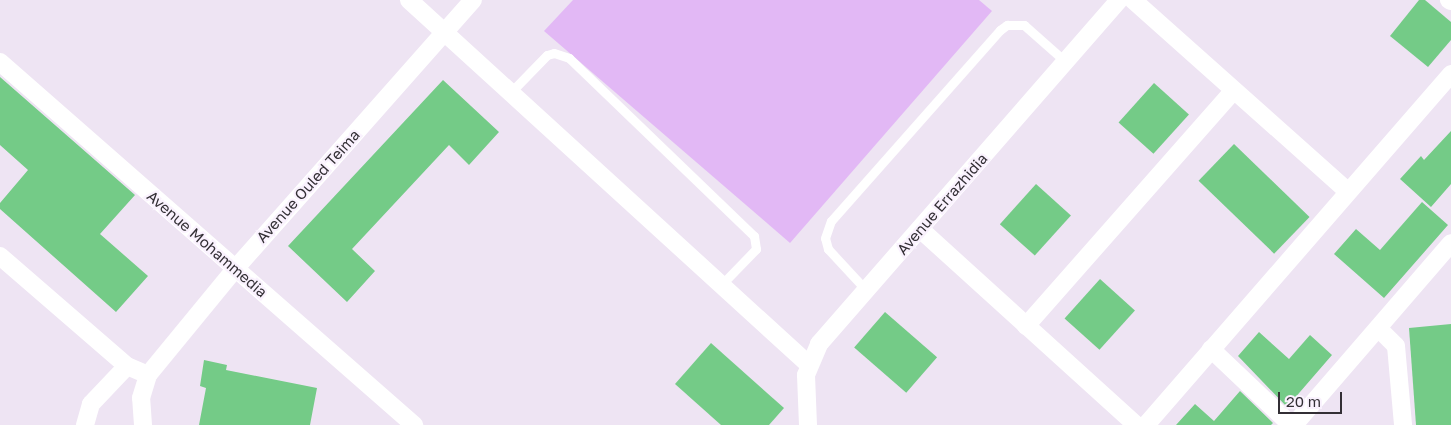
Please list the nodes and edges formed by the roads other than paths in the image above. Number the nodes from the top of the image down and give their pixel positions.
1 (409, 0) edge
2 (473, 0) edge
3 (1119, 0) edge
4 (1133, 0) edge
5 (444, 32) junction
6 (0, 62) edge
7 (1066, 62) junction
8 (1451, 74) edge
9 (1233, 91) junction
10 (510, 93) junction
11 (1347, 191) junction
12 (920, 229) junction
13 (1451, 243) edge
14 (0, 256) edge
15 (235, 269) junction
16 (721, 286) junction
17 (866, 290) junction
18 (1026, 326) junction
19 (1378, 328) junction
20 (1211, 349) junction
21 (808, 364) junction
22 (127, 366) junction
23 (148, 375) junction
24 (85, 425) edge
25 (143, 425) edge
26 (413, 425) edge
27 (808, 425) edge
28 (1136, 425) edge
29 (1146, 425) edge
30 (1292, 425) edge
31 (1403, 425) edge

1 - 5 street
2 - 5 street, Avenue Ouled Teima
3 - 7 street, Avenue Errazhidia
4 - 9 street
5 - 10 street
5 - 15 street, Avenue Ouled Teima
6 - 15 street, Avenue Mohammedia
7 - 12 street, Avenue Errazhidia
7 - 17 lane
8 - 11 street
9 - 11 street
9 - 18 street
10 - 16 street
10 - 16 lane
11 - 20 street
12 - 17 street, Avenue Errazhidia
12 - 18 street
13 - 19 street
14 - 22 street
15 - 23 street, Avenue Ouled Teima
15 - 26 street, Avenue Mohammedia
16 - 21 street
17 - 21 street, Avenue Errazhidia
18 - 28 street
19 - 30 street
19 - 31 street
20 - 29 street
20 - 30 street
21 - 27 street, Avenue Errazhidia
22 - 23 street
22 - 24 street
23 - 25 street

